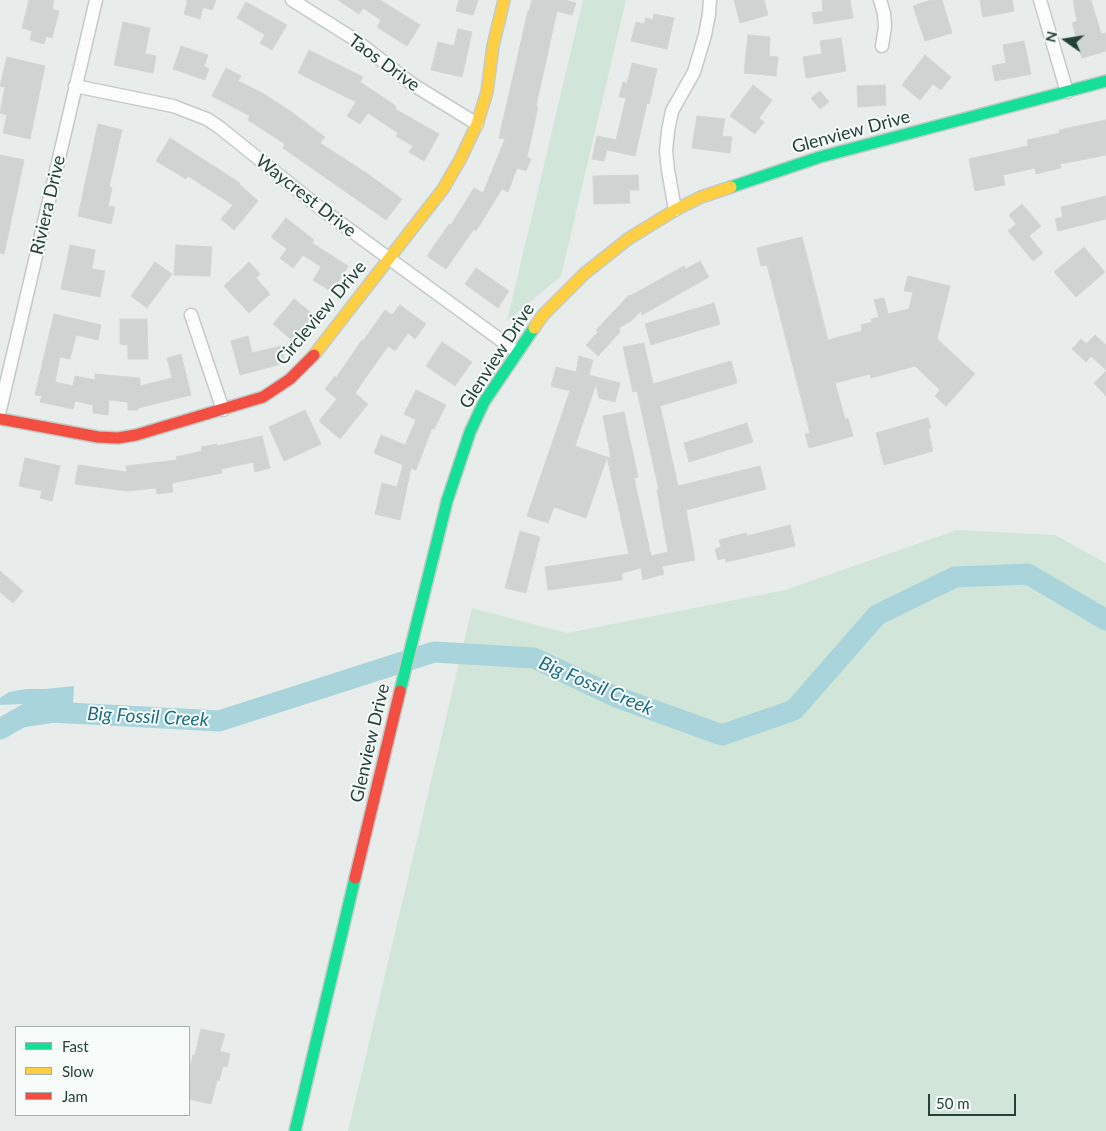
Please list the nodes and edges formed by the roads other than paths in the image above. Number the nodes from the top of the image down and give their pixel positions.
1 (96, 0) edge
2 (292, 0) edge
3 (504, 0) edge
4 (710, 0) edge
5 (880, 0) edge
6 (1040, 0) edge
7 (882, 46) dead end
8 (1106, 81) edge
9 (75, 86) junction
10 (1067, 92) junction
11 (477, 124) junction
12 (675, 210) junction
13 (389, 258) junction
14 (191, 315) dead end
15 (516, 352) junction
16 (0, 410) edge
17 (223, 410) junction
18 (0, 419) edge
19 (296, 1131) edge

1 - 9 street, Riviera Drive
2 - 11 street, Taos Drive
3 - 11 main road, Circleview Drive
4 - 12 street
5 - 7 street
6 - 10 street
8 - 10 main road, Glenview Drive
9 - 13 street, Waycrest Drive
9 - 16 street, Riviera Drive
10 - 12 main road, Glenview Drive
11 - 13 main road, Circleview Drive
12 - 15 main road, Glenview Drive
13 - 15 street, Waycrest Drive
13 - 17 main road, Circleview Drive
14 - 17 street
15 - 19 main road, Glenview Drive
17 - 18 main road, Circleview Drive

